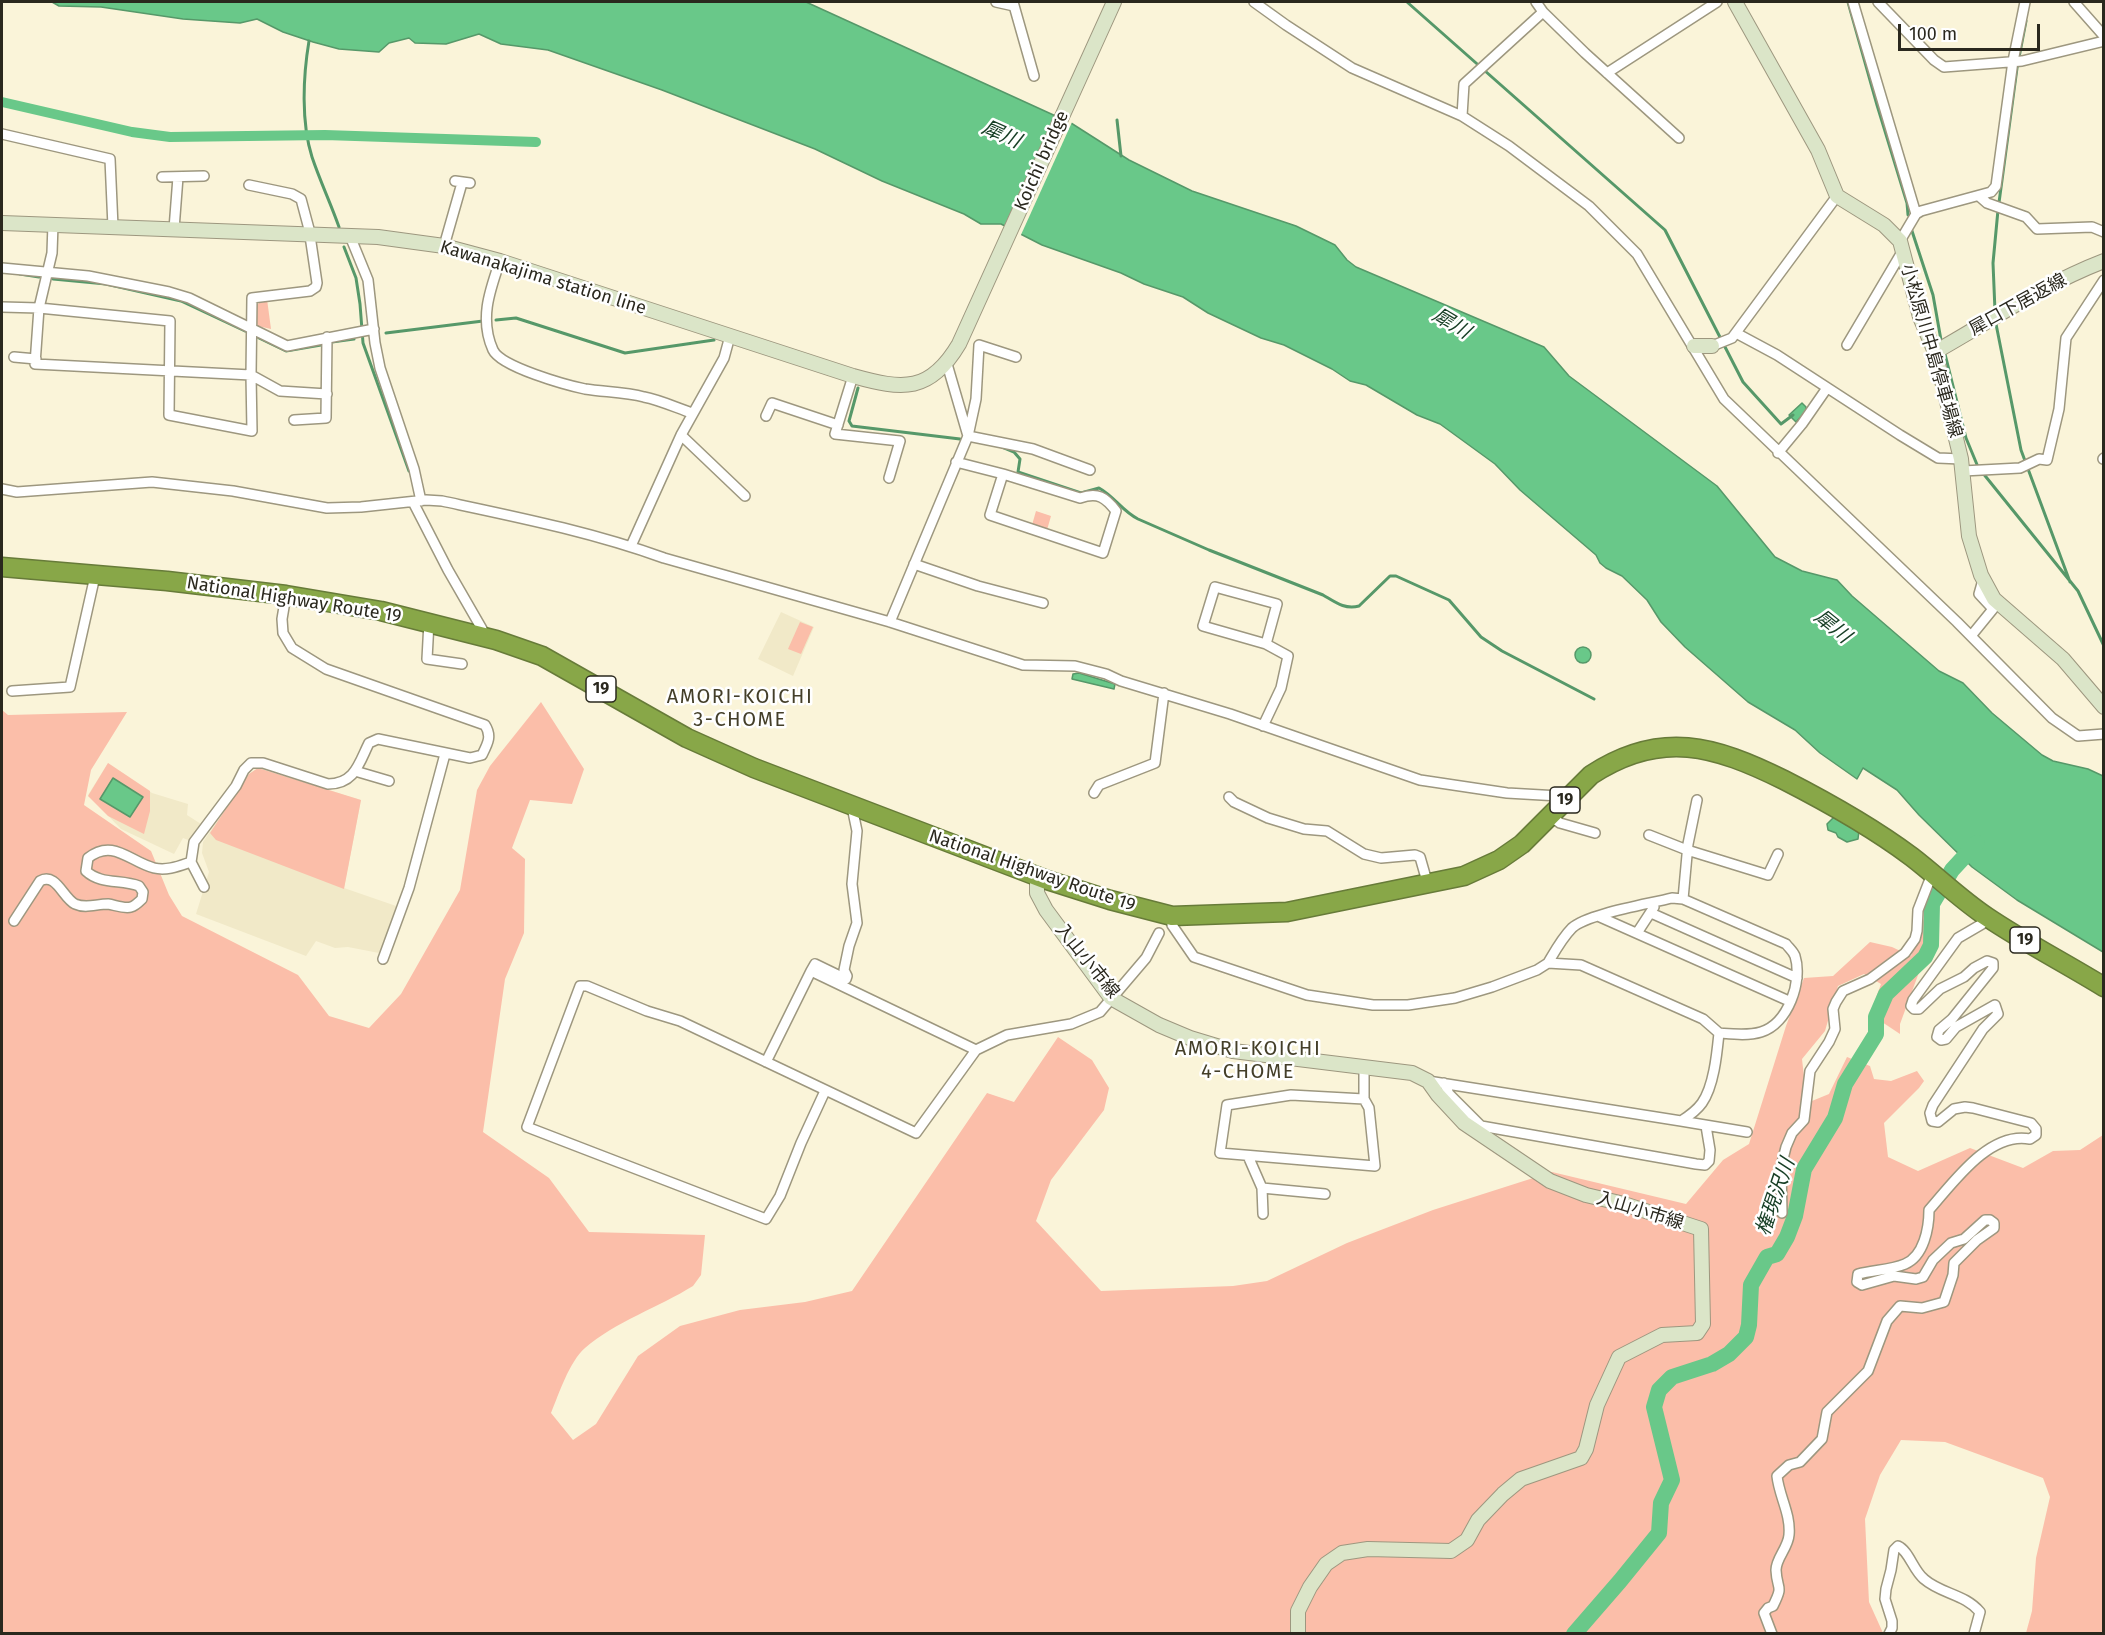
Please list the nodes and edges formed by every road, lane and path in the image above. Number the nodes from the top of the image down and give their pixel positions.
1 (996, 2) edge
2 (1114, 2) edge
3 (1254, 2) edge
4 (1536, 2) edge
5 (1717, 2) edge
6 (1735, 2) edge
7 (1853, 2) edge
8 (1878, 2) edge
9 (2025, 2) edge
10 (2074, 2) edge
11 (1013, 4) edge
12 (1543, 12) junction
13 (2103, 36) edge
14 (2103, 41) edge
15 (2018, 61) junction
16 (1607, 72) junction
17 (1034, 76) dead end
18 (1462, 116) junction
19 (2, 134) edge
20 (1679, 138) dead end
21 (204, 176) dead end
22 (162, 177) dead end
23 (178, 177) junction
24 (462, 182) dead end
25 (249, 185) dead end
26 (1838, 196) junction
27 (1979, 196) junction
28 (1916, 214) junction
29 (2, 223) edge
30 (53, 224) junction
31 (113, 227) junction
32 (174, 229) junction
33 (2103, 232) edge
34 (309, 235) junction
35 (350, 236) junction
36 (444, 246) junction
37 (1901, 247) junction
38 (500, 261) junction
39 (2103, 261) edge
40 (2, 268) edge
41 (48, 273) junction
42 (2103, 280) edge
43 (2, 307) edge
44 (39, 308) junction
45 (971, 321) joint
46 (252, 327) junction
47 (371, 329) junction
48 (730, 336) junction
49 (1734, 336) junction
50 (327, 337) junction
51 (1847, 345) dead end
52 (1694, 346) junction
53 (1712, 346) joint
54 (1935, 352) junction
55 (14, 357) dead end
56 (1016, 357) dead end
57 (36, 359) junction
58 (947, 364) junction
59 (169, 370) junction
60 (251, 375) junction
61 (853, 376) junction
62 (1827, 388) junction
63 (327, 394) junction
64 (692, 413) junction
65 (766, 416) dead end
66 (294, 420) dead end
67 (838, 425) junction
68 (681, 435) junction
69 (968, 436) junction
70 (1778, 453) junction
71 (956, 462) junction
72 (1962, 465) junction
73 (1090, 470) dead end
74 (1003, 474) junction
75 (889, 478) dead end
76 (2, 489) edge
77 (745, 496) dead end
78 (417, 501) junction
79 (631, 546) junction
80 (914, 564) junction
81 (2, 567) edge
82 (95, 576) junction
83 (1983, 580) junction
84 (286, 595) junction
85 (1043, 603) dead end
86 (429, 622) junction
87 (890, 622) junction
88 (482, 636) junction
89 (1971, 636) junction
90 (1266, 644) junction
91 (462, 664) dead end
92 (12, 691) dead end
93 (1164, 693) junction
94 (2103, 707) edge
95 (1263, 726) junction
96 (2103, 734) edge
97 (445, 754) junction
98 (355, 771) junction
99 (389, 781) dead end
100 (1094, 793) dead end
101 (1229, 797) dead end
102 (1566, 800) junction
103 (1697, 800) dead end
104 (852, 807) junction
105 (1550, 816) junction
106 (1595, 833) dead end
107 (1649, 835) dead end
108 (1687, 850) junction
109 (1778, 854) dead end
110 (191, 862) junction
111 (1037, 876) junction
112 (1939, 880) junction
113 (1428, 885) junction
114 (204, 886) dead end
115 (1683, 899) junction
116 (1656, 902) junction
117 (1651, 913) junction
118 (1172, 916) junction
119 (1599, 916) junction
120 (1988, 917) junction
121 (14, 921) dead end
122 (1159, 933) dead end
123 (1637, 933) junction
124 (383, 959) dead end
125 (1548, 963) junction
126 (811, 972) junction
127 (1797, 978) junction
128 (2103, 987) edge
129 (1112, 998) junction
130 (1789, 1001) junction
131 (1719, 1033) junction
132 (975, 1050) junction
133 (766, 1062) junction
134 (1364, 1066) junction
135 (1428, 1081) junction
136 (1444, 1083) junction
137 (825, 1091) junction
138 (1364, 1099) junction
139 (1681, 1121) junction
140 (1706, 1126) junction
141 (1747, 1132) dead end
142 (1248, 1156) junction
143 (1262, 1188) junction
144 (1325, 1194) dead end
145 (1782, 1213) dead end
146 (1263, 1214) dead end
147 (1298, 1634) edge
148 (1772, 1634) edge
149 (1889, 1634) edge
150 (1974, 1634) edge

1 - 11 street
2 - 45 main road, Koichi bridge
3 - 18 street
4 - 12 street
5 - 16 street
6 - 26 main road
7 - 28 street
8 - 15 street
9 - 15 street
10 - 13 street
11 - 17 street
12 - 16 street
12 - 18 street
14 - 15 street
15 - 27 street
16 - 20 street
18 - 52 street
19 - 31 street
21 - 23 street
22 - 23 street
23 - 32 street
24 - 36 street
25 - 34 street
26 - 37 main road, 小松原川中島停車場線
26 - 49 street
27 - 28 street
27 - 33 street
28 - 37 street
29 - 30 main road, Kawanakajima station line
30 - 31 main road, Kawanakajima station line
30 - 41 street
31 - 32 main road, Kawanakajima station line
32 - 34 main road, Kawanakajima station line
34 - 35 main road, Kawanakajima station line
34 - 46 street
35 - 36 main road, Kawanakajima station line
35 - 47 street
36 - 38 main road, Kawanakajima station line
37 - 51 street
37 - 54 main road, 小松原川中島停車場線
38 - 48 main road, Kawanakajima station line
38 - 64 street
39 - 54 main road, 犀口下居返線
40 - 41 street
41 - 44 street
41 - 46 street
42 - 72 street
43 - 44 street
44 - 57 street
44 - 59 street
45 - 58 main road, Kawanakajima station line
46 - 50 street
46 - 60 street
47 - 50 street
47 - 78 street
48 - 61 main road, Kawanakajima station line
48 - 64 street
49 - 53 street
49 - 62 street
50 - 63 street
52 - 53 main road
52 - 70 street
54 - 72 main road, 小松原川中島停車場線
55 - 57 street
56 - 69 street
57 - 59 street
58 - 61 main road, Kawanakajima station line
58 - 69 street
59 - 60 street
59 - 60 street
60 - 63 street
61 - 67 street
62 - 70 street
62 - 72 street
63 - 66 street
64 - 68 street
65 - 67 street
67 - 75 street
68 - 77 street
68 - 79 street
69 - 71 street
69 - 73 street
70 - 89 street
71 - 74 street
71 - 80 street
72 - 83 main road, 小松原川中島停車場線
74 - 74 street
76 - 78 street
78 - 79 street
78 - 88 street
79 - 87 street
80 - 85 street
80 - 87 street
81 - 82 highway, National Highway Route 19 / 19
82 - 84 highway, National Highway Route 19 / 19
82 - 92 street
83 - 89 street
83 - 94 main road, 小松原川中島停車場線
84 - 86 highway, National Highway Route 19 / 19
84 - 97 street
86 - 88 highway, National Highway Route 19 / 19
86 - 91 street
87 - 93 street
88 - 104 highway, National Highway Route 19 / 19
89 - 96 street
90 - 90 street
90 - 95 street
93 - 95 street
93 - 100 street
95 - 102 street
97 - 98 street
97 - 124 street
98 - 99 street
98 - 110 street
101 - 113 street
102 - 105 highway, National Highway Route 19 / 19
102 - 112 highway, National Highway Route 19 / 19
103 - 108 street
104 - 111 highway, National Highway Route 19 / 19
104 - 126 street
105 - 106 street
105 - 113 highway, National Highway Route 19 / 19
107 - 108 street
108 - 109 street
108 - 115 street
110 - 114 street
110 - 121 street
111 - 118 highway, National Highway Route 19 / 19
111 - 129 main road, 入山小市線
112 - 120 highway, National Highway Route 19 / 19
112 - 145 street
113 - 118 highway, National Highway Route 19 / 19
115 - 116 street
115 - 127 street
116 - 117 street
116 - 119 street
117 - 123 street
117 - 127 street
118 - 125 street
119 - 123 street
119 - 125 street
120 - 128 highway, National Highway Route 19 / 19
120 - 148 street
122 - 129 street
123 - 130 street
125 - 131 street
126 - 132 street
126 - 133 street
127 - 130 street
129 - 132 street
129 - 134 main road, 入山小市線
130 - 131 street
131 - 139 street
132 - 137 street
133 - 137 street
133 - 137 street
134 - 135 main road, 入山小市線
134 - 138 street
135 - 136 street
135 - 147 main road, 入山小市線
136 - 139 street
136 - 140 street
138 - 142 street
138 - 142 street
139 - 140 street
140 - 141 street
142 - 143 street
143 - 144 street
143 - 146 street
149 - 150 street

